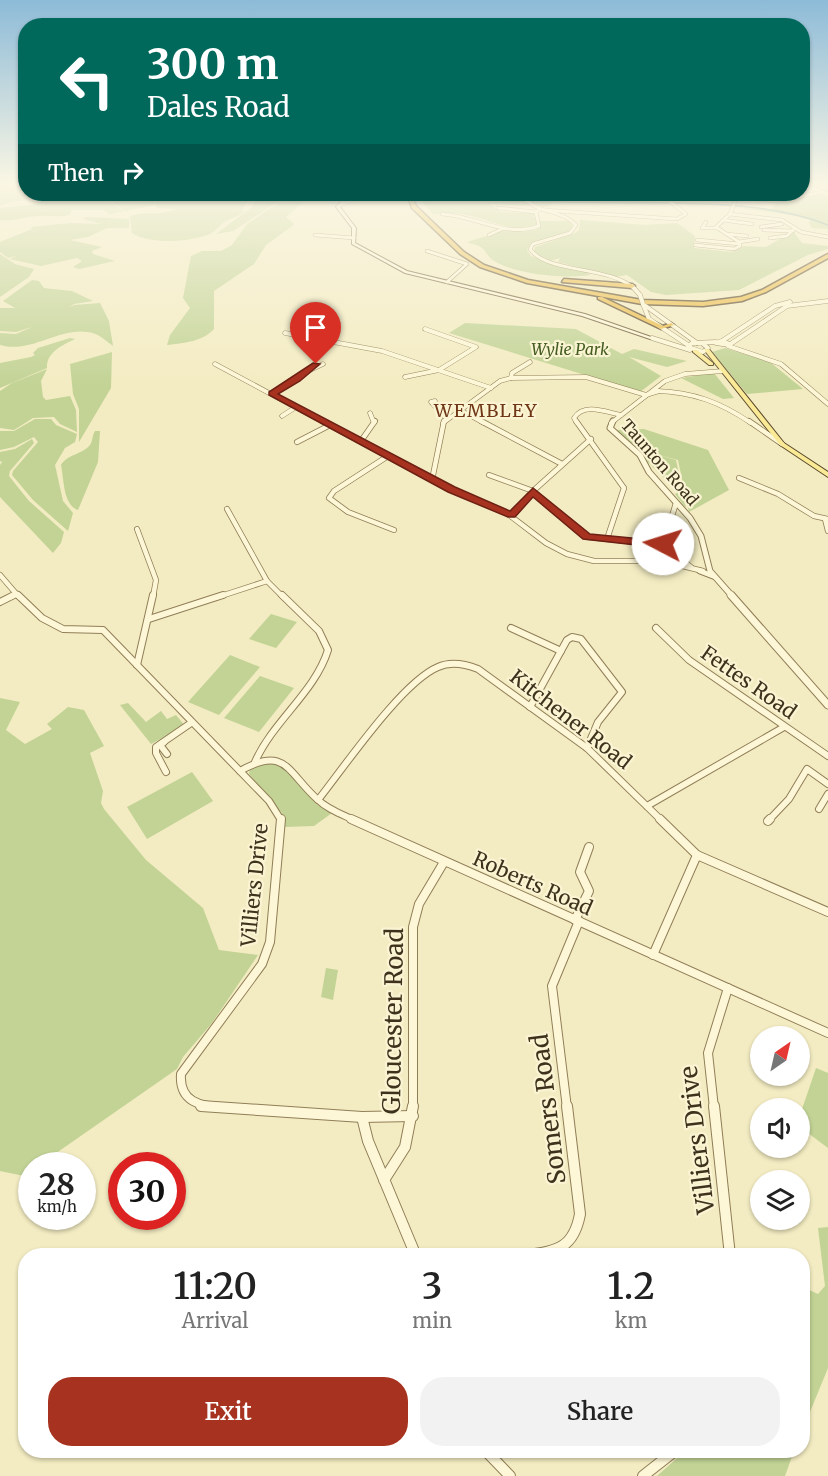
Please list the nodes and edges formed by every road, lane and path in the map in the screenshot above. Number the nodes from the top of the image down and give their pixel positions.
1 (366, 251) edge
2 (427, 251) dead end
3 (460, 251) edge
4 (466, 251) edge
5 (531, 251) edge
6 (828, 255) edge
7 (490, 265) junction
8 (453, 277) junction
9 (447, 282) junction
10 (537, 282) junction
11 (456, 284) junction
12 (632, 285) junction
13 (828, 299) edge
14 (812, 301) junction
15 (644, 304) junction
16 (671, 326) junction
17 (663, 328) junction
18 (425, 329) dead end
19 (737, 331) junction
20 (285, 333) dead end
21 (744, 333) junction
22 (652, 338) junction
23 (722, 340) junction
24 (716, 342) junction
25 (697, 343) junction
26 (703, 344) junction
27 (688, 345) junction
28 (727, 345) junction
29 (708, 350) junction
30 (693, 351) junction
31 (530, 362) dead end
32 (215, 364) dead end
33 (323, 364) dead end
34 (439, 370) junction
35 (720, 371) junction
36 (405, 377) dead end
37 (511, 378) junction
38 (491, 387) junction
39 (648, 393) junction
40 (272, 394) junction
41 (817, 395) junction
42 (828, 396) edge
43 (435, 401) dead end
44 (828, 404) edge
45 (296, 407) junction
46 (458, 409) junction
47 (370, 413) dead end
48 (621, 415) junction
49 (282, 416) dead end
50 (446, 418) junction
51 (330, 425) junction
52 (762, 430) junction
53 (770, 430) junction
54 (591, 439) junction
55 (361, 441) junction
56 (297, 442) dead end
57 (782, 444) junction
58 (388, 456) junction
59 (562, 465) junction
60 (489, 475) dead end
61 (828, 475) edge
62 (739, 478) dead end
63 (432, 480) junction
64 (533, 491) junction
65 (676, 503) junction
66 (227, 509) dead end
67 (511, 515) junction
68 (826, 519) edge
69 (137, 529) dead end
70 (394, 530) dead end
71 (828, 531) edge
72 (607, 539) junction
73 (663, 544) junction
74 (697, 570) junction
75 (710, 571) junction
76 (0, 575) edge
77 (715, 577) junction
78 (267, 581) junction
79 (17, 594) junction
80 (0, 602) edge
81 (149, 619) junction
82 (511, 628) dead end
83 (656, 628) dead end
84 (561, 651) junction
85 (137, 665) junction
86 (828, 705) edge
87 (530, 707) junction
88 (193, 724) junction
89 (784, 727) junction
90 (587, 748) junction
91 (167, 754) dead end
92 (828, 756) edge
93 (255, 762) junction
94 (240, 771) junction
95 (166, 772) dead end
96 (828, 784) edge
97 (828, 794) edge
98 (318, 800) junction
99 (647, 806) junction
100 (819, 809) dead end
101 (768, 821) dead end
102 (589, 847) dead end
103 (697, 855) junction
104 (444, 862) junction
105 (828, 912) edge
106 (577, 920) junction
107 (653, 955) junction
108 (728, 988) junction
109 (828, 1033) edge
110 (413, 1116) junction
111 (362, 1117) junction
112 (384, 1180) junction
113 (413, 1248) edge
114 (562, 1248) edge
115 (729, 1248) edge
116 (493, 1458) edge
117 (666, 1458) edge
118 (510, 1476) edge
119 (643, 1476) edge

1 - 9 main road
2 - 8 street
3 - 10 highway
4 - 7 highway
5 - 12 street
6 - 7 highway
6 - 10 highway
7 - 12 highway
8 - 9 street
8 - 11 street
9 - 11 main road
10 - 17 highway
11 - 22 main road
12 - 15 street, bridge
13 - 14 street
14 - 19 street
14 - 21 street
15 - 16 street
15 - 17 street
16 - 17 highway
16 - 25 street
17 - 27 street
18 - 34 street
19 - 21 street
19 - 23 street
20 - 34 street
21 - 28 street
22 - 27 street
22 - 30 street
23 - 24 street
23 - 28 street
24 - 26 street
24 - 28 street
25 - 26 street
25 - 27 street
26 - 29 street
27 - 30 street
28 - 29 street
28 - 41 street
29 - 30 street
29 - 35 main road
30 - 35 main road
31 - 37 street
32 - 40 street
33 - 40 street
34 - 36 street
34 - 38 street
35 - 39 street, Taunton Road
35 - 53 main road
37 - 38 street
37 - 39 street
38 - 46 street
39 - 48 street, Taunton Road
39 - 52 street
40 - 45 street
41 - 42 street
41 - 44 street
43 - 50 street
45 - 49 street
45 - 51 street
46 - 50 street
46 - 59 street
47 - 55 street
48 - 54 street
48 - 65 street, Taunton Road
50 - 63 street
51 - 55 street
51 - 56 street
52 - 53 street
52 - 57 street
53 - 57 main road
54 - 59 street
54 - 72 street
55 - 58 street
57 - 61 main road
58 - 63 street
58 - 70 street
59 - 64 street
60 - 64 street
62 - 68 street
63 - 67 street
64 - 67 street
64 - 72 street
65 - 73 street
65 - 75 street, Taunton Road
66 - 78 street
67 - 74 street
68 - 71 street
69 - 81 street
72 - 73 street
73 - 74 street
74 - 75 street
74 - 77 street
75 - 77 street, Taunton Road
76 - 79 street, Villiers Drive
77 - 86 street, Taunton Road
78 - 81 street
78 - 93 street
79 - 80 street
79 - 85 street, Villiers Drive
81 - 85 street
82 - 84 street
83 - 89 street, Fettes Road
84 - 87 street
84 - 90 street
85 - 88 street, Villiers Drive
87 - 90 street, Kitchener Road
87 - 98 street, Kitchener Road
88 - 91 street
88 - 94 street, Villiers Drive
88 - 95 street
89 - 92 street, Fettes Road
89 - 99 street
90 - 99 street, Kitchener Road
93 - 94 street
93 - 98 street, Roberts Road
94 - 111 street, Villiers Drive
96 - 101 street
97 - 100 street
98 - 104 street, Roberts Road
99 - 103 street, Kitchener Road
102 - 106 street, Somers Road
103 - 105 street, Kitchener Road
103 - 107 street
104 - 106 street, Roberts Road
104 - 110 street, Gloucester Road
106 - 107 street, Roberts Road
106 - 114 street, Somers Road
107 - 108 street, Roberts Road
108 - 109 street, Roberts Road
108 - 115 street, Villiers Drive
110 - 111 street, Villiers Drive
110 - 112 street, Gloucester Road
111 - 112 street
112 - 113 street
116 - 118 street
117 - 119 street

